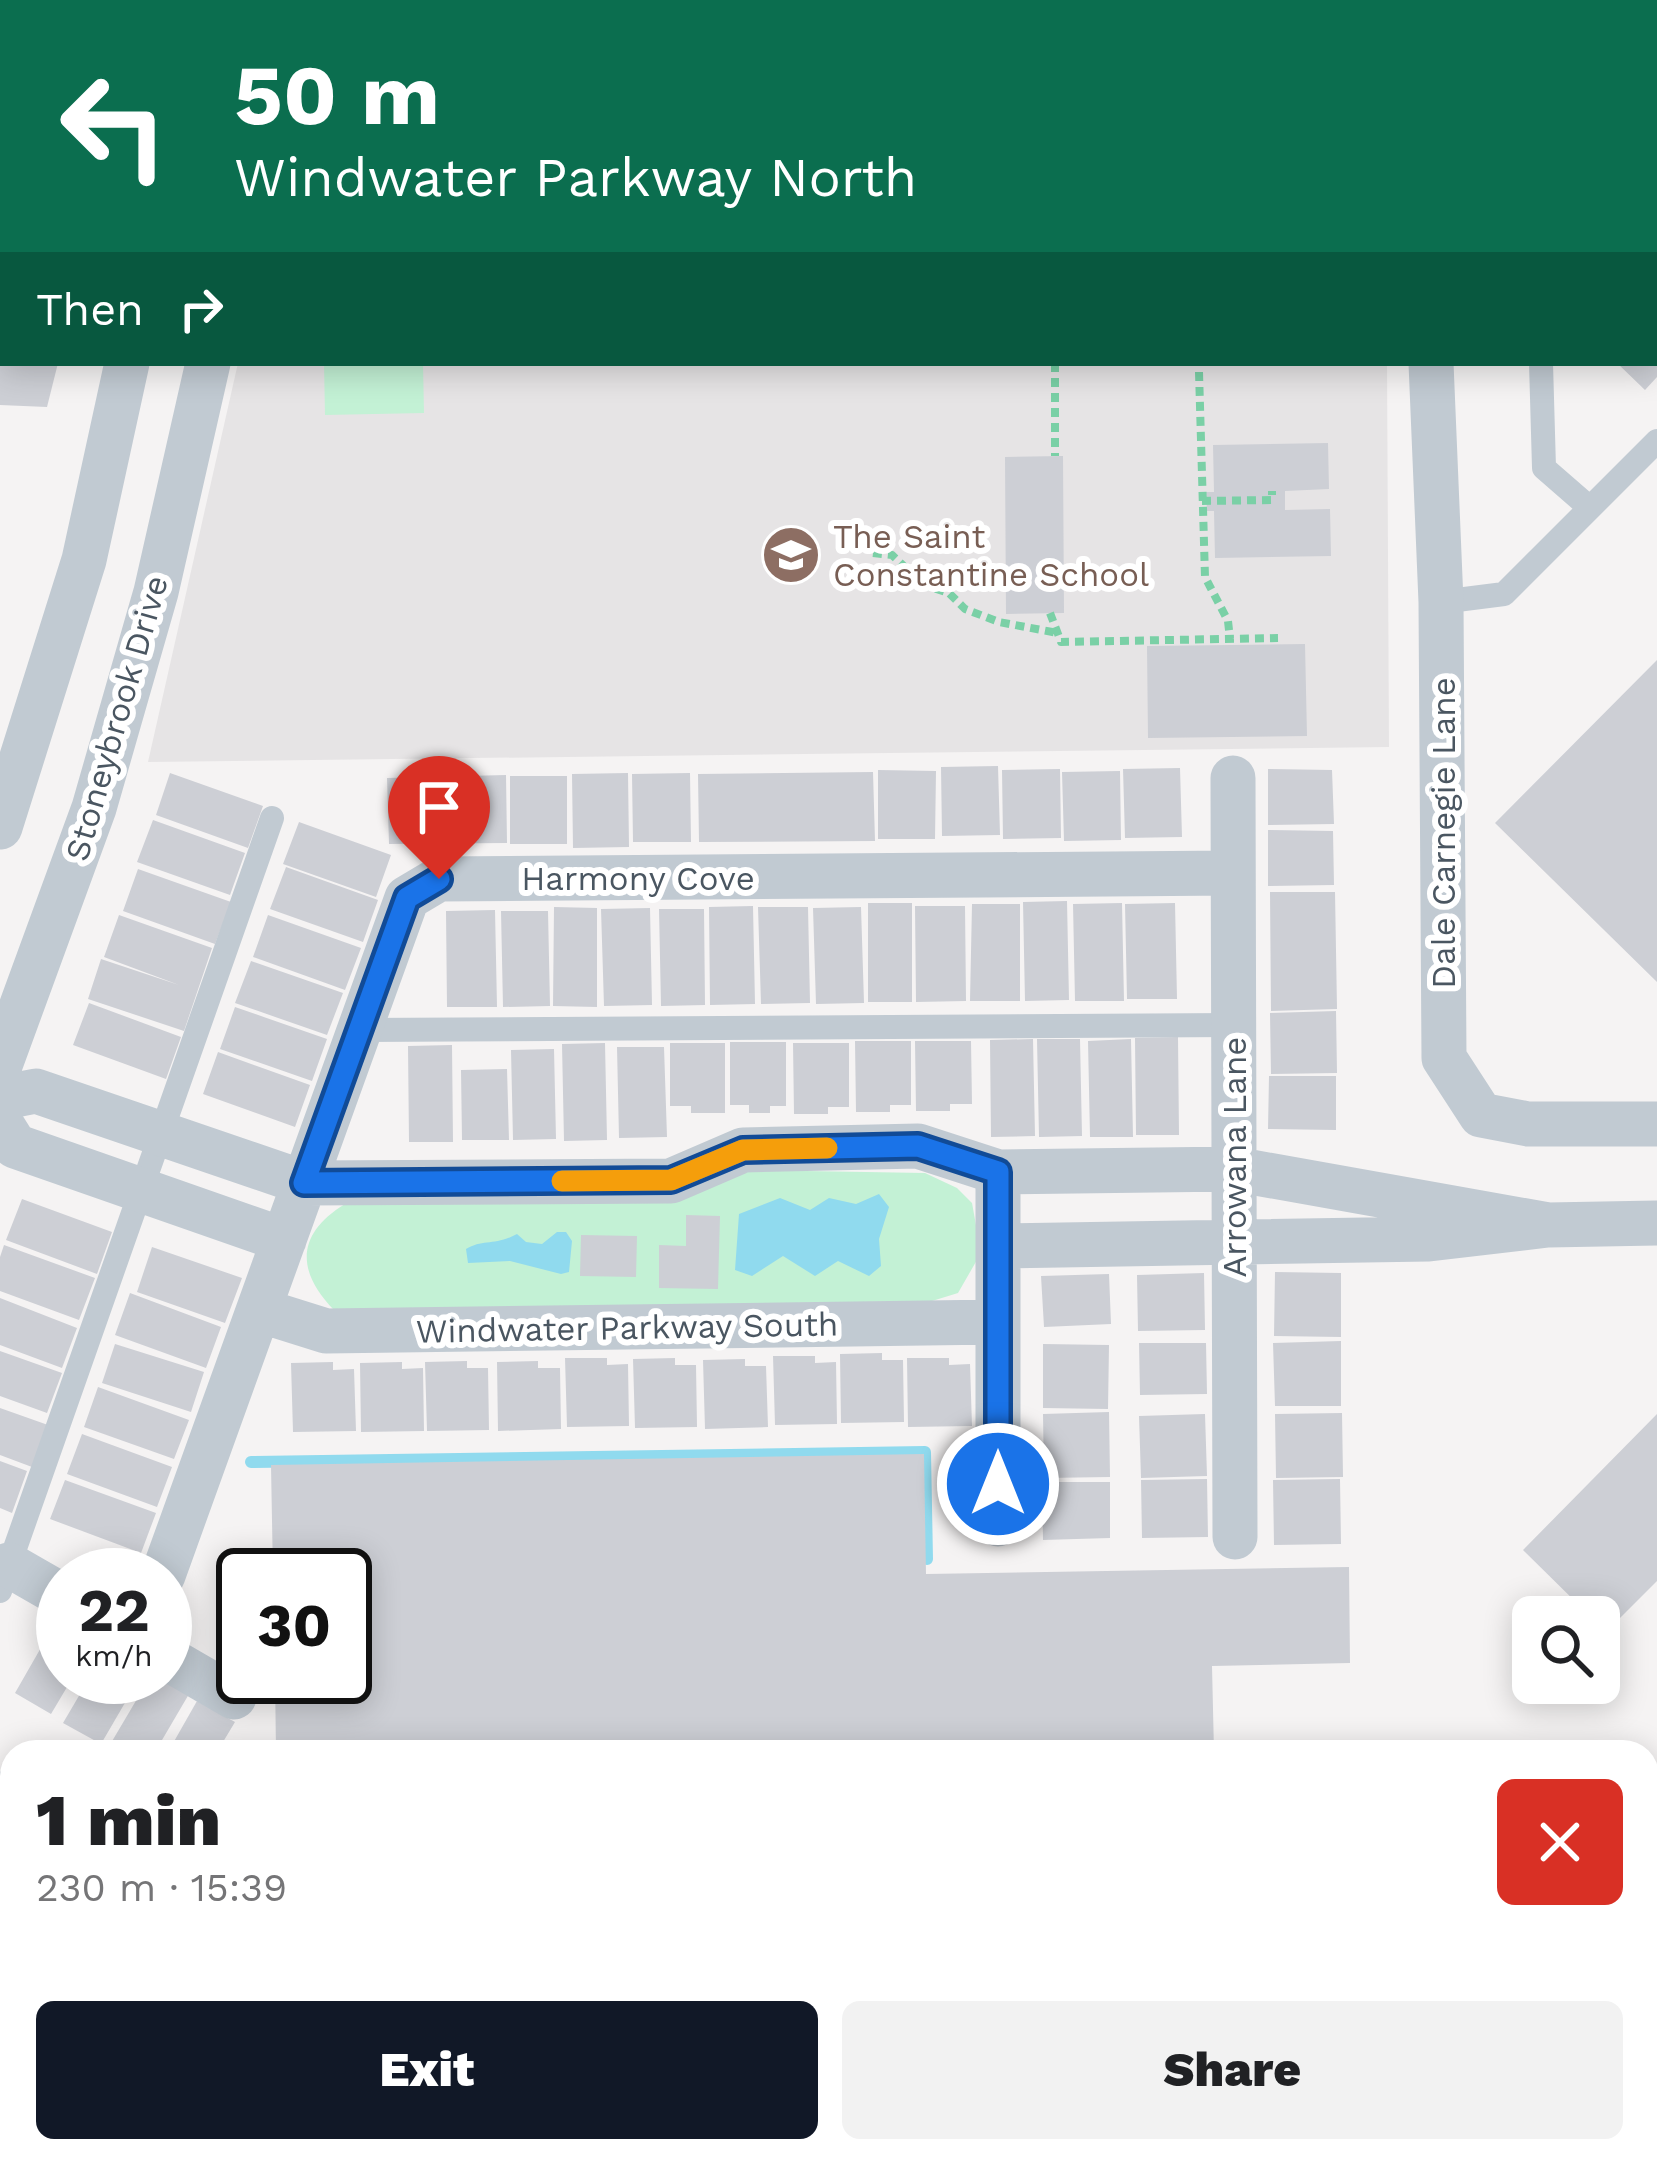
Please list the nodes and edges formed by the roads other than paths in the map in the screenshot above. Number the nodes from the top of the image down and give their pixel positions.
1 (127, 366) edge
2 (207, 366) edge
3 (1431, 366) edge
4 (1541, 366) edge
5 (1657, 441) edge
6 (1590, 508) junction
7 (1441, 602) junction
8 (1233, 778) dead end
9 (272, 818) dead end
10 (0, 827) edge
11 (1233, 873) junction
12 (1234, 1025) junction
13 (360, 1030) junction
14 (0, 1065) edge
15 (0, 1098) edge
16 (0, 1122) edge
17 (1657, 1124) edge
18 (161, 1134) junction
19 (1234, 1169) junction
20 (998, 1172) junction
21 (304, 1183) junction
22 (141, 1190) junction
23 (1657, 1223) edge
24 (1549, 1225) junction
25 (284, 1240) junction
26 (1234, 1244) junction
27 (998, 1246) junction
28 (259, 1310) junction
29 (998, 1322) junction
30 (998, 1524) dead end
31 (1235, 1537) dead end
32 (173, 1548) edge
33 (5, 1578) edge
34 (36, 1588) edge

1 - 10 street
2 - 14 street, Stoneybrook Drive
3 - 7 street, Dale Carnegie Lane
4 - 6 lane
5 - 6 lane
6 - 7 lane
7 - 17 street, Dale Carnegie Lane
8 - 11 street, Arrowana Lane
9 - 18 lane
11 - 12 street, Arrowana Lane
11 - 13 street, Harmony Cove
12 - 13 lane
12 - 19 street, Arrowana Lane
13 - 21 street, Harmony Cove
15 - 18 street
16 - 22 street
18 - 21 street
18 - 22 lane
19 - 20 street
19 - 24 street
19 - 26 street, Arrowana Lane
20 - 21 street
20 - 27 street
21 - 25 street, Harmony Cove
22 - 25 street
22 - 33 lane
23 - 24 street
24 - 26 street
25 - 28 street, Harmony Cove
26 - 27 street
26 - 31 street, Arrowana Lane
27 - 29 street
28 - 29 street, Windwater Parkway South
28 - 32 street, Harmony Cove
29 - 30 street
33 - 34 street

